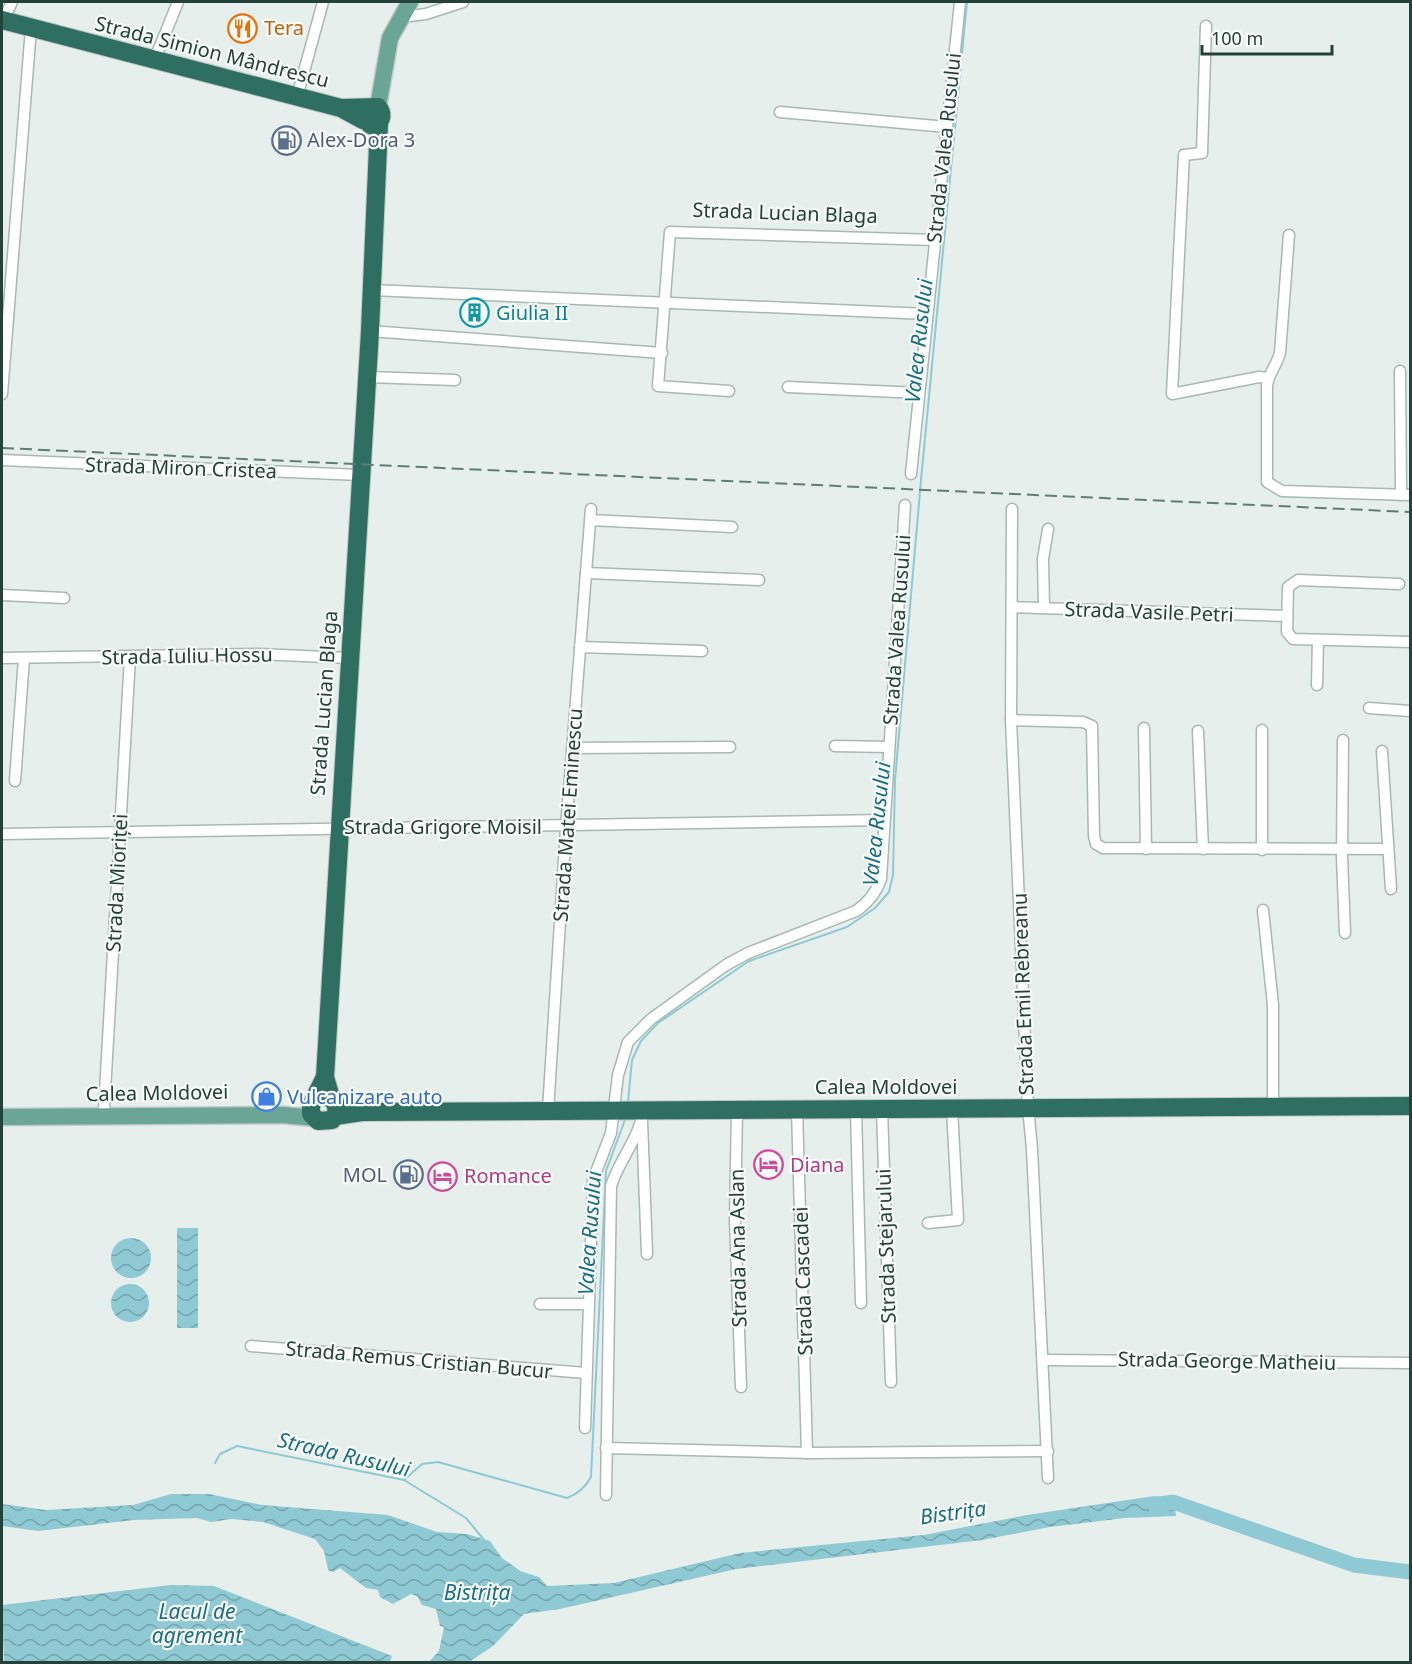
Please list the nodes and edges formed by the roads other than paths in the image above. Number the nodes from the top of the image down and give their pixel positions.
1 (12, 2) edge
2 (178, 2) edge
3 (323, 2) edge
4 (410, 2) edge
5 (463, 2) edge
6 (960, 2) edge
7 (401, 17) junction
8 (2, 20) edge
9 (1206, 26) dead end
10 (31, 28) junction
11 (154, 61) junction
12 (297, 97) junction
13 (372, 111) junction
14 (780, 112) dead end
15 (947, 127) junction
16 (1289, 235) dead end
17 (935, 240) junction
18 (372, 290) junction
19 (664, 304) junction
20 (927, 314) junction
21 (370, 331) junction
22 (662, 353) junction
23 (1400, 372) dead end
24 (367, 377) junction
25 (1268, 378) junction
26 (455, 380) dead end
27 (788, 387) dead end
28 (729, 391) dead end
29 (919, 393) junction
30 (2, 394) edge
31 (2, 460) edge
32 (911, 474) dead end
33 (360, 475) junction
34 (1406, 495) edge
35 (905, 506) dead end
36 (1012, 509) dead end
37 (732, 527) dead end
38 (1048, 528) dead end
39 (585, 573) junction
40 (759, 580) dead end
41 (1399, 584) dead end
42 (2, 595) edge
43 (64, 598) dead end
44 (1012, 607) junction
45 (1044, 608) junction
46 (1287, 616) junction
47 (1318, 640) junction
48 (1410, 642) edge
49 (580, 647) junction
50 (702, 651) dead end
51 (130, 657) junction
52 (2, 658) edge
53 (24, 658) junction
54 (349, 658) junction
55 (1317, 685) dead end
56 (1369, 708) dead end
57 (1410, 711) edge
58 (1011, 720) junction
59 (1144, 728) dead end
60 (1262, 730) dead end
61 (1198, 731) dead end
62 (1342, 740) dead end
63 (835, 746) dead end
64 (730, 747) dead end
65 (889, 747) junction
66 (572, 748) junction
67 (1382, 751) dead end
68 (15, 781) dead end
69 (884, 820) junction
70 (339, 827) junction
71 (566, 828) junction
72 (120, 831) junction
73 (2, 834) edge
74 (1146, 849) junction
75 (1203, 849) junction
76 (1343, 849) junction
77 (1388, 849) junction
78 (1262, 850) junction
79 (1391, 889) dead end
80 (1263, 910) dead end
81 (1345, 933) dead end
82 (324, 1106) junction
83 (1410, 1106) edge
84 (1028, 1107) junction
85 (1273, 1108) junction
86 (104, 1109) junction
87 (856, 1109) junction
88 (882, 1109) junction
89 (952, 1109) junction
90 (2, 1110) edge
91 (548, 1110) junction
92 (737, 1110) junction
93 (797, 1110) junction
94 (630, 1113) junction
95 (2, 1117) edge
96 (927, 1223) dead end
97 (647, 1254) dead end
98 (861, 1303) dead end
99 (540, 1304) dead end
100 (588, 1304) junction
101 (251, 1346) dead end
102 (1043, 1360) junction
103 (1410, 1363) edge
104 (586, 1373) junction
105 (891, 1382) dead end
106 (741, 1387) dead end
107 (585, 1428) dead end
108 (606, 1448) junction
109 (1048, 1451) junction
110 (807, 1453) junction
111 (1048, 1478) dead end
112 (606, 1495) dead end

1 - 8 street
2 - 11 street
3 - 12 street
4 - 7 main road
5 - 7 street
6 - 15 street, Strada Valea Rusului
7 - 13 main road
8 - 10 highway, Strada Simion Mândrescu
9 - 25 street
10 - 11 highway, Strada Simion Mândrescu
10 - 30 street
11 - 12 highway, Strada Simion Mândrescu
12 - 13 highway, Strada Simion Mândrescu
13 - 18 highway, Strada Lucian Blaga
14 - 15 street
15 - 17 street, Strada Valea Rusului
16 - 25 street
17 - 19 street, Strada Lucian Blaga
17 - 20 street, Strada Valea Rusului
18 - 19 street
18 - 21 highway, Strada Lucian Blaga
19 - 20 street
19 - 22 street, Strada Lucian Blaga
20 - 29 street, Strada Valea Rusului
21 - 22 street
21 - 24 highway, Strada Lucian Blaga
22 - 28 street, Strada Lucian Blaga
23 - 34 street
24 - 26 street
24 - 33 highway, Strada Lucian Blaga
25 - 34 street
27 - 29 street
29 - 32 street, Strada Valea Rusului
31 - 33 street, Strada Miron Cristea
33 - 54 highway, Strada Lucian Blaga
35 - 65 street, Strada Valea Rusului
36 - 44 street, Strada Emil Rebreanu
37 - 39 street, Strada Matei Eminescu
38 - 45 street
39 - 40 street
39 - 49 street, Strada Matei Eminescu
41 - 46 street
42 - 43 street
44 - 45 street, Strada Vasile Petri
44 - 58 street, Strada Emil Rebreanu
45 - 46 street, Strada Vasile Petri
46 - 47 street
47 - 48 street
47 - 55 street
49 - 50 street
49 - 66 street, Strada Matei Eminescu
51 - 53 street, Strada Iuliu Hossu
51 - 54 street, Strada Iuliu Hossu
51 - 72 street, Strada Mioriței
52 - 53 street, Strada Iuliu Hossu
53 - 68 street
54 - 70 highway, Strada Lucian Blaga
56 - 57 street
58 - 74 street
58 - 84 street, Strada Emil Rebreanu
59 - 74 street
60 - 78 street
61 - 75 street
62 - 76 street
63 - 65 street
64 - 66 street
65 - 69 street, Strada Valea Rusului
66 - 71 street, Strada Matei Eminescu
67 - 77 street
69 - 71 street, Strada Grigore Moisil
69 - 94 street, Strada Valea Rusului
70 - 71 street, Strada Grigore Moisil
70 - 72 street, Strada Grigore Moisil
70 - 82 highway, Strada Lucian Blaga
71 - 91 street, Strada Matei Eminescu
72 - 73 street, Strada Grigore Moisil
72 - 86 street, Strada Mioriței
74 - 75 street
75 - 78 street
76 - 77 street
76 - 78 street
76 - 81 street
77 - 79 street
80 - 85 street
82 - 86 main road, Calea Moldovei
82 - 91 highway, Calea Moldovei
82 - 95 main road, Calea Moldovei
83 - 85 highway, Calea Moldovei
84 - 85 highway, Calea Moldovei
84 - 89 highway, Calea Moldovei
84 - 102 street, Strada Emil Rebreanu
86 - 90 main road, Calea Moldovei
87 - 88 highway, Calea Moldovei
87 - 93 highway, Calea Moldovei
87 - 98 street
88 - 89 highway, Calea Moldovei
88 - 105 street, Strada Stejarului
89 - 96 street
91 - 94 highway, Calea Moldovei
92 - 93 highway, Calea Moldovei
92 - 94 highway, Calea Moldovei
92 - 106 street, Strada Ana Aslan
93 - 110 street, Strada Cascadei
94 - 97 street
94 - 100 street
94 - 108 street
99 - 100 street
100 - 104 street
101 - 104 street, Strada Remus Cristian Bucur
102 - 103 street, Strada George Matheiu
102 - 109 street, Strada Emil Rebreanu
104 - 107 street
108 - 110 street
108 - 112 street
109 - 110 street
109 - 111 street, Strada Emil Rebreanu

